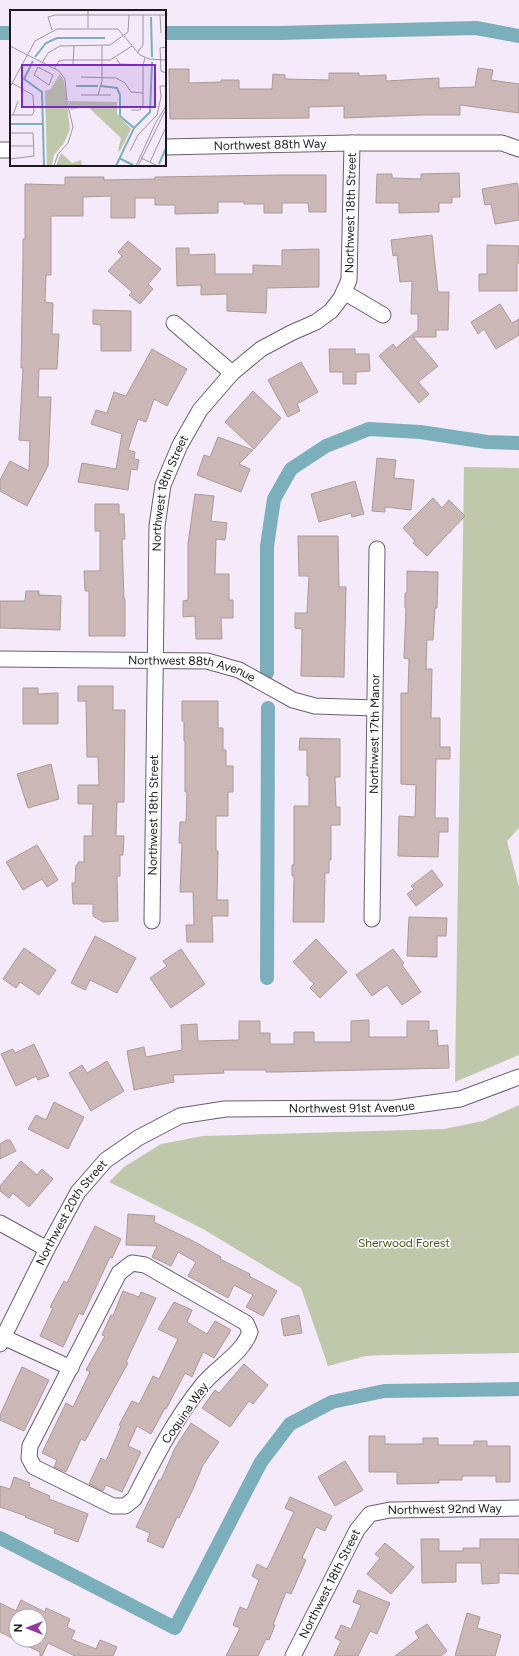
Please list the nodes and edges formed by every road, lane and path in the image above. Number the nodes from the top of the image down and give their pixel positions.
1 (352, 144) junction
2 (166, 147) edge
3 (519, 149) edge
4 (344, 292) junction
5 (383, 315) dead end
6 (174, 323) dead end
7 (232, 373) junction
8 (376, 549) dead end
9 (0, 659) edge
10 (156, 661) junction
11 (375, 708) junction
12 (372, 919) dead end
13 (152, 921) dead end
14 (519, 1076) edge
15 (180, 1116) joint
16 (0, 1223) edge
17 (47, 1249) junction
18 (2, 1341) edge
19 (70, 1368) junction
20 (519, 1508) edge
21 (370, 1514) joint
22 (294, 1656) edge

1 - 2 street, Northwest 88th Way
1 - 3 street, Northwest 88th Way
1 - 4 street, Northwest 18th Street
4 - 5 street
4 - 7 street, Northwest 18th Street
6 - 7 street
7 - 10 street, Northwest 18th Street
8 - 11 street, Northwest 17th Manor
9 - 10 street, Northwest 88th Avenue
10 - 11 street, Northwest 88th Avenue
10 - 13 street, Northwest 18th Street
11 - 12 street, Northwest 17th Manor
14 - 15 street, Northwest 91st Avenue
15 - 17 street, Northwest 20th Street
16 - 17 street
17 - 18 street, Northwest 20th Street
18 - 19 street
19 - 19 street, Coquina Way
20 - 21 street, Northwest 92nd Way
21 - 22 street, Northwest 18th Street

